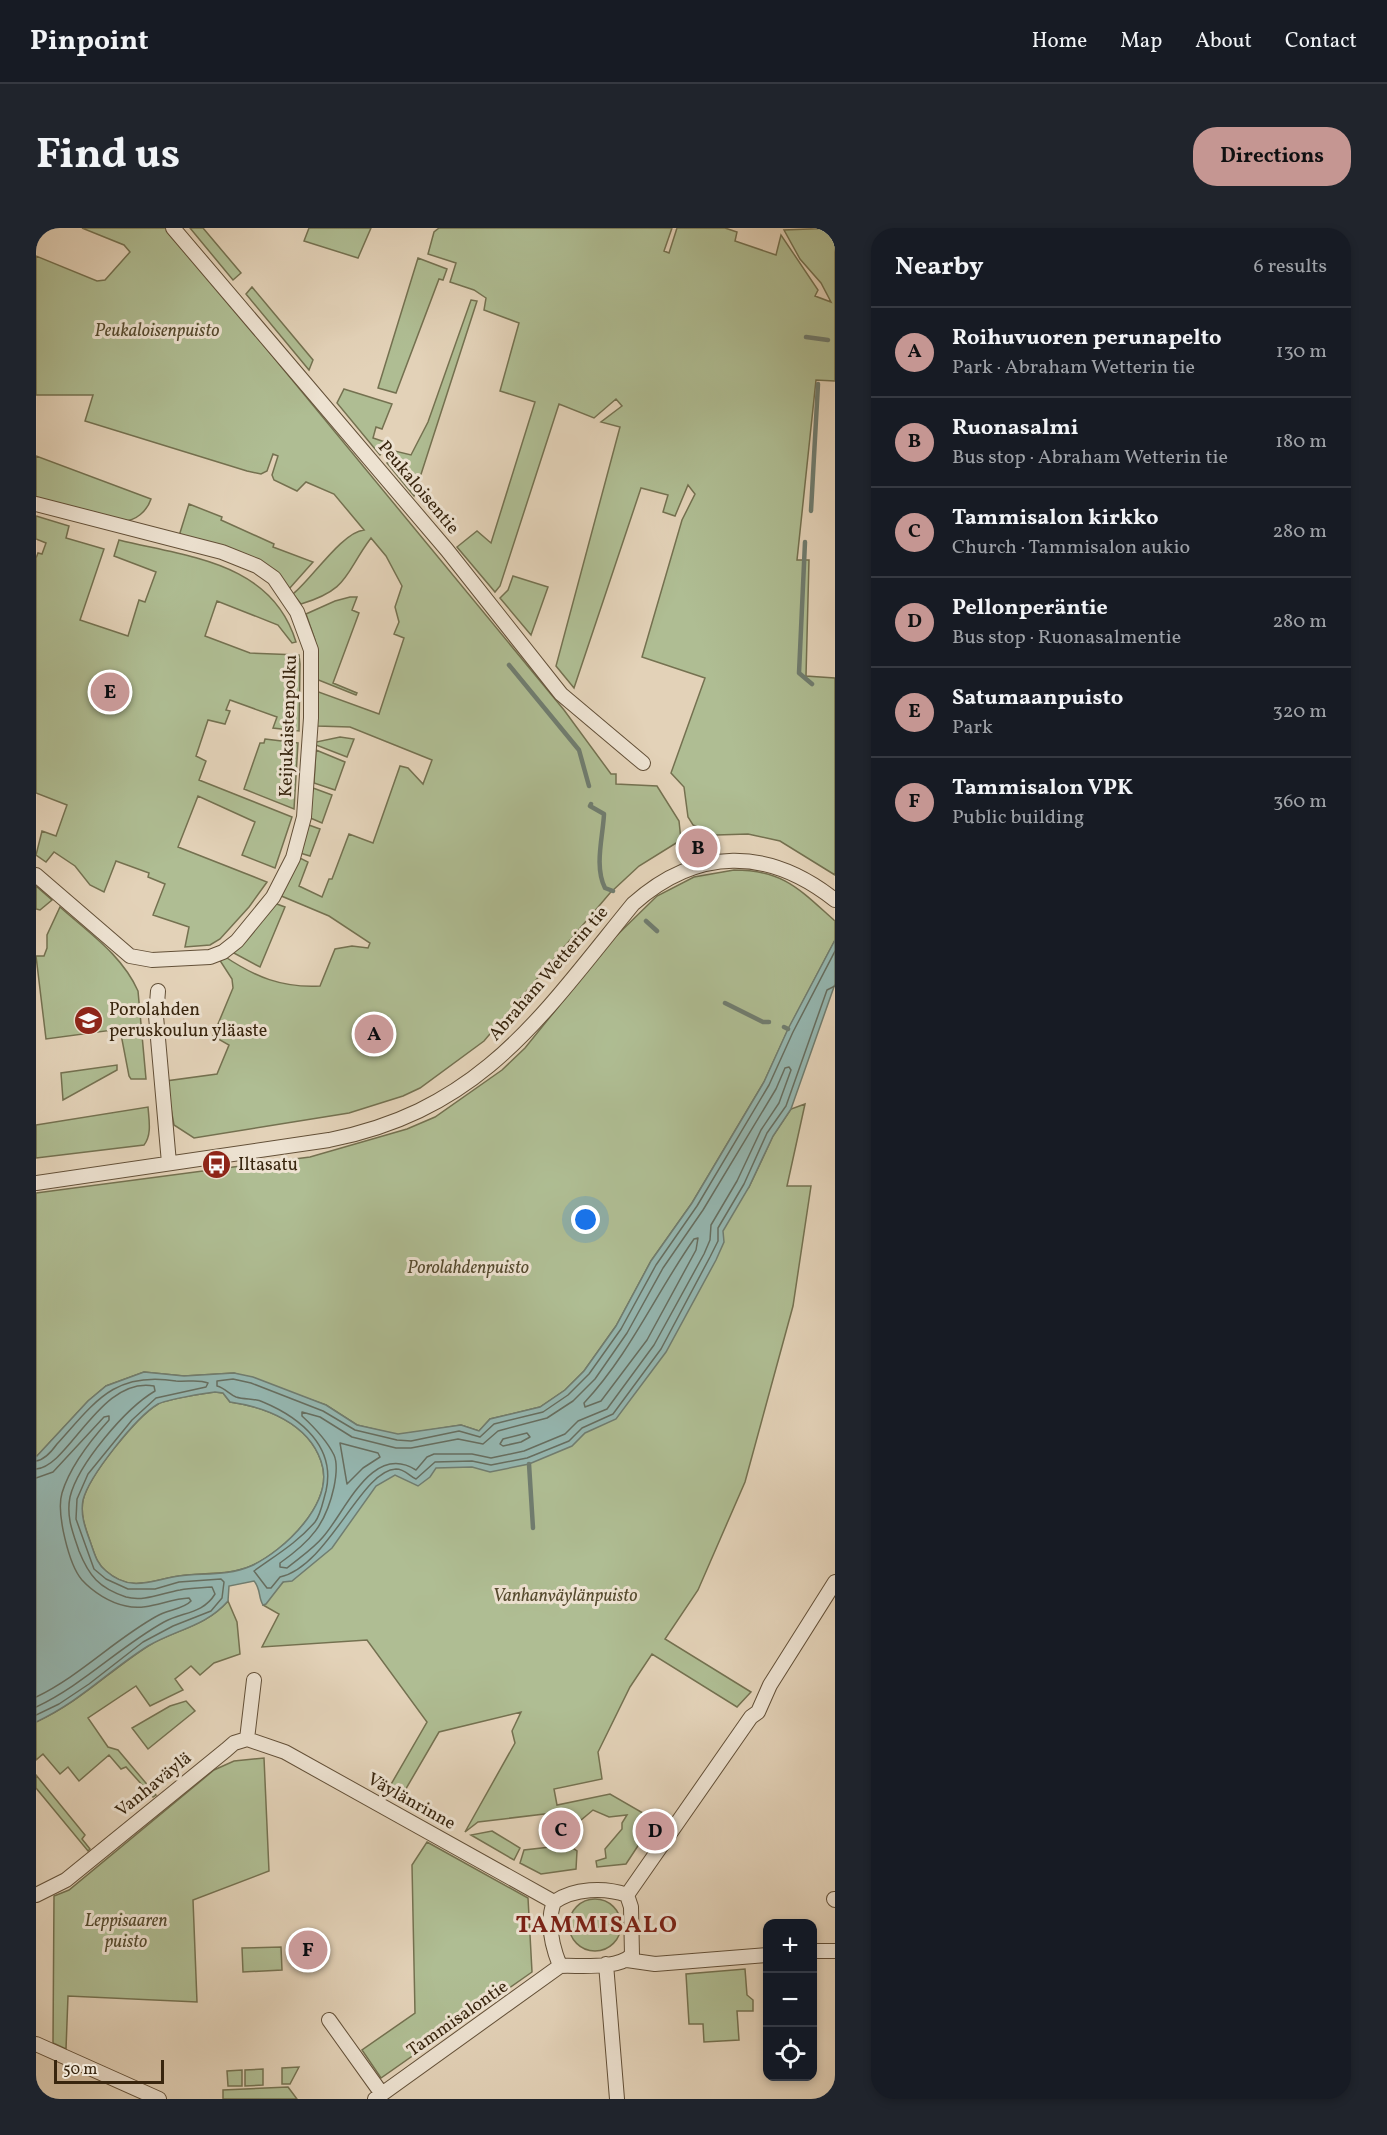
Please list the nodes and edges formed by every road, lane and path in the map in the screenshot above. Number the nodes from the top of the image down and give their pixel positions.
1 (173, 228) edge
2 (36, 504) edge
3 (644, 763) dead end
4 (36, 875) edge
5 (835, 900) edge
6 (158, 991) dead end
7 (169, 1163) junction
8 (36, 1183) edge
9 (835, 1582) edge
10 (254, 1680) dead end
11 (247, 1739) junction
12 (627, 1895) junction
13 (36, 1896) edge
14 (554, 1902) junction
15 (817, 1951) edge
16 (835, 1951) edge
17 (763, 1955) edge
18 (627, 1960) junction
19 (606, 1964) junction
20 (560, 1966) junction
21 (329, 2020) dead end
22 (36, 2044) edge
23 (379, 2096) edge
24 (159, 2099) edge
25 (617, 2099) edge

1 - 3 street, Peukaloisentie
2 - 4 street, Keijukaistenpolku
5 - 7 street, Abraham Wetterin tie
6 - 7 street
7 - 8 street, Abraham Wetterin tie
9 - 12 street
10 - 11 street
11 - 13 street, Vanhaväylä
11 - 14 street, Väylänrinne
12 - 14 street
12 - 18 street
14 - 20 street
15 - 16 street
17 - 18 street
18 - 19 street
19 - 20 street
19 - 25 street
20 - 23 street, Tammisalontie
21 - 23 street
22 - 24 street

